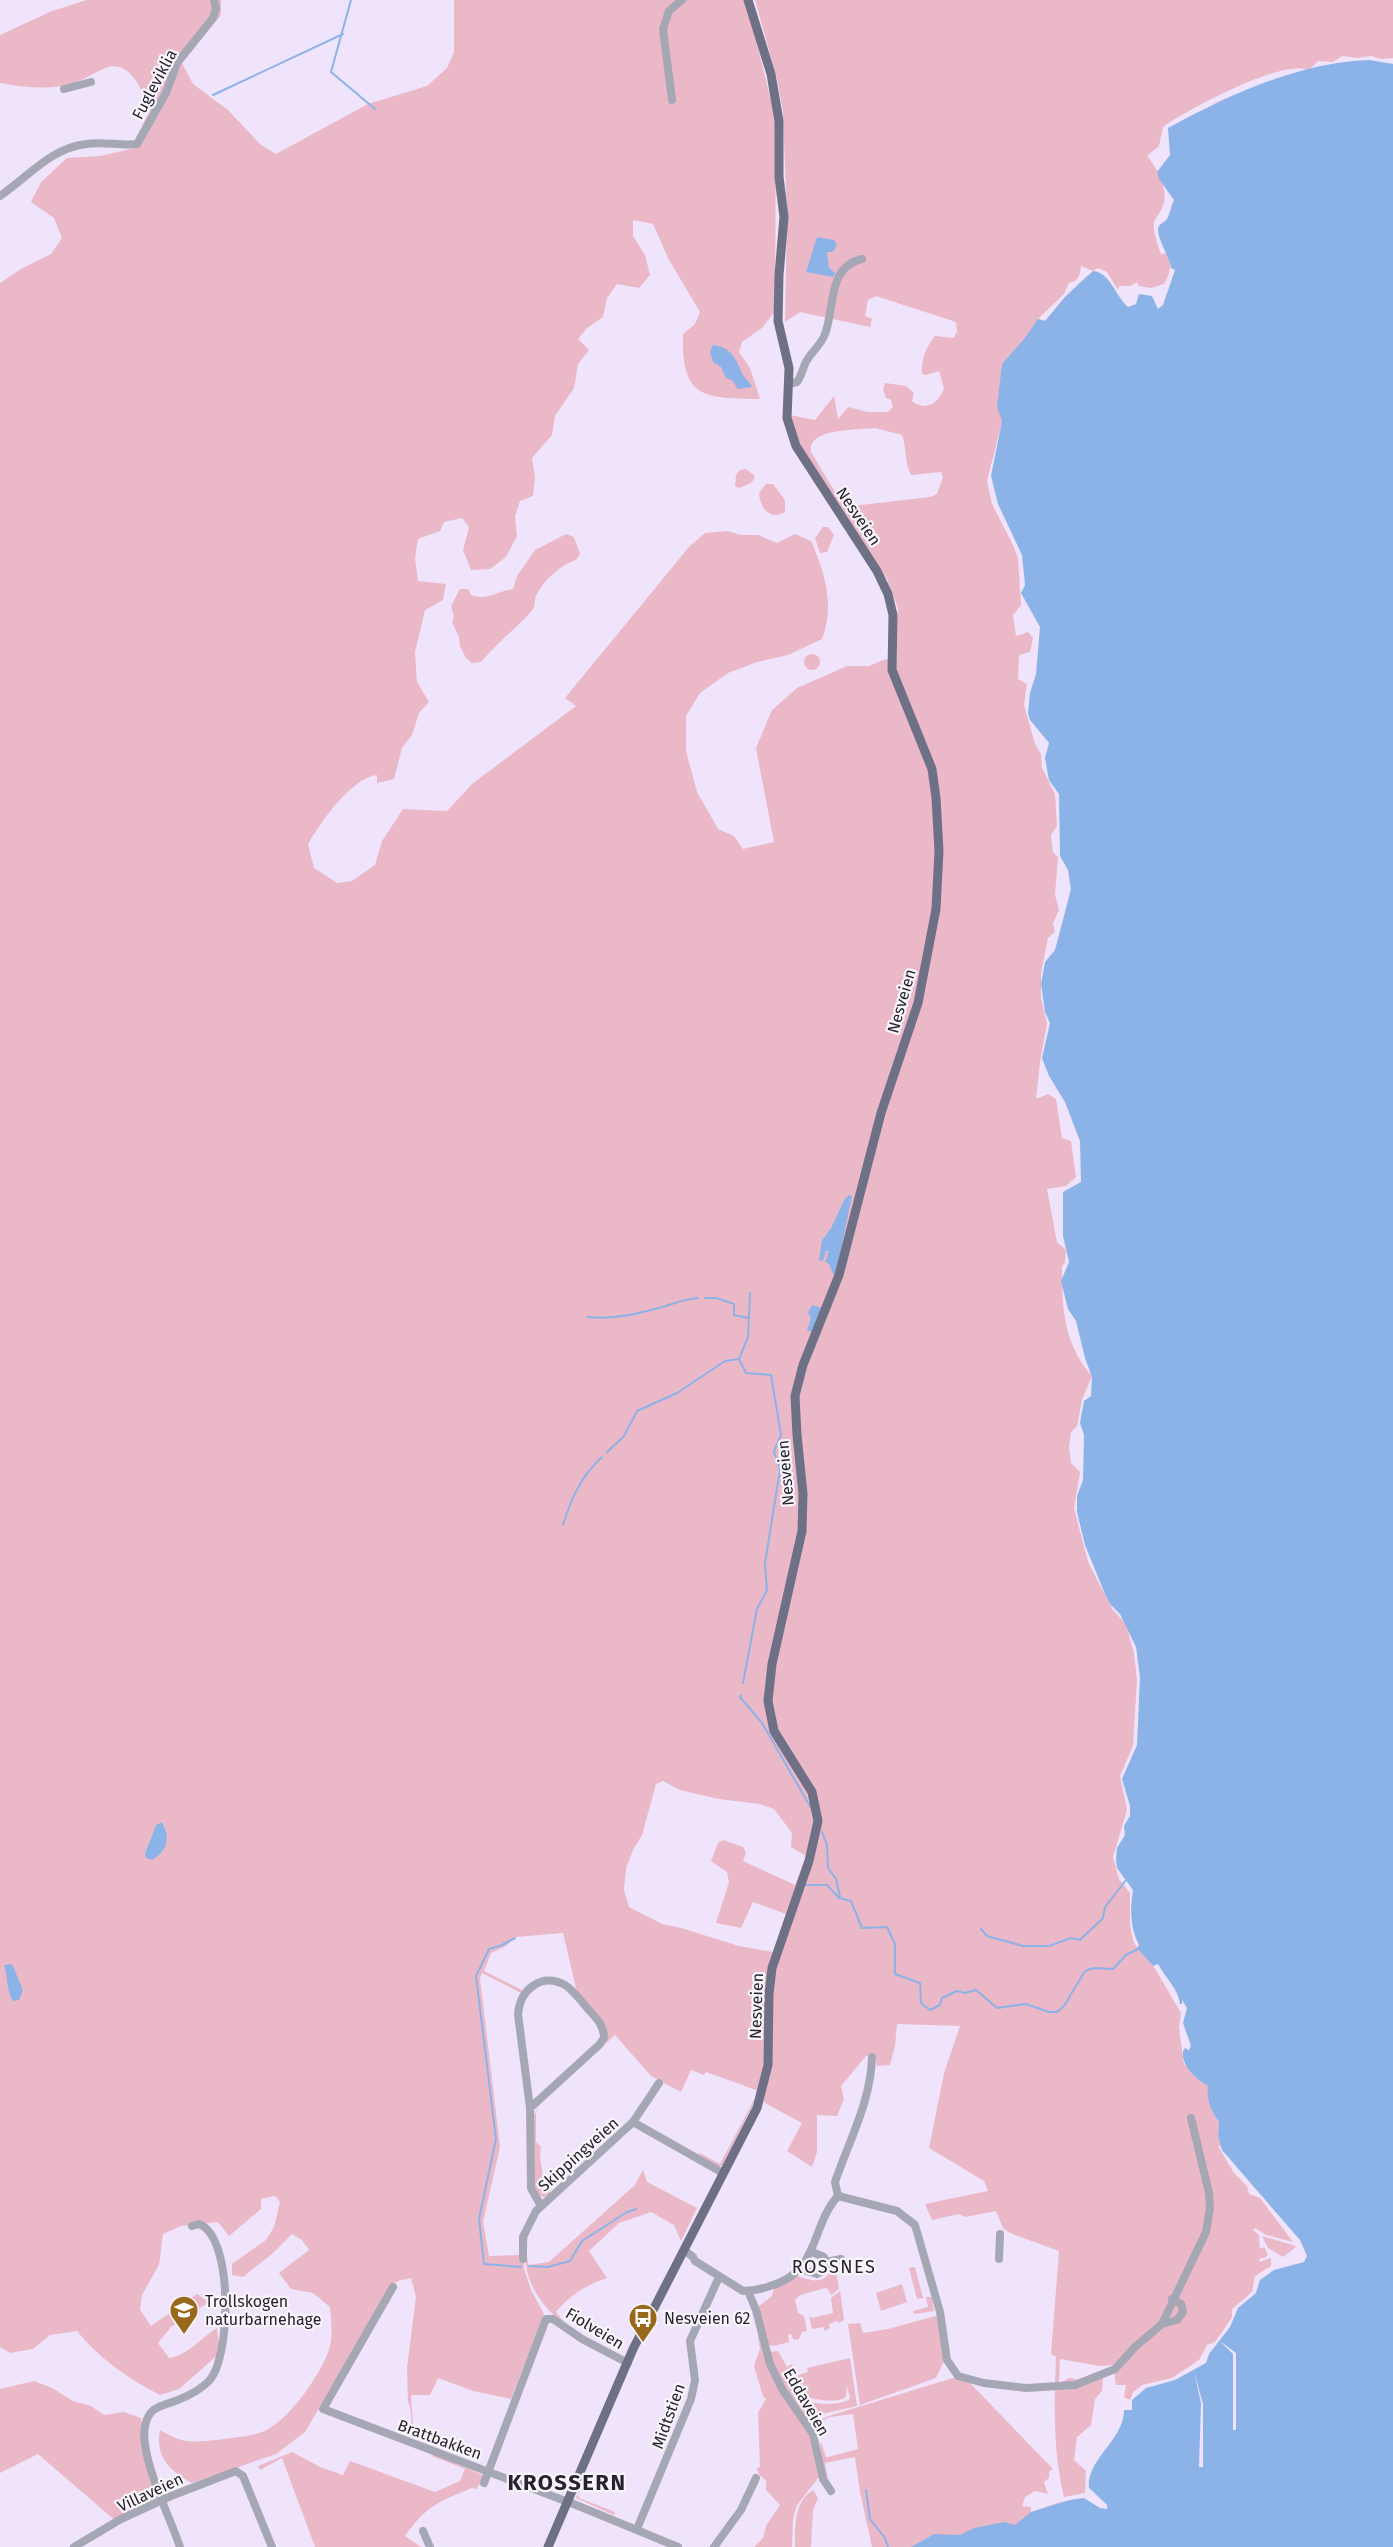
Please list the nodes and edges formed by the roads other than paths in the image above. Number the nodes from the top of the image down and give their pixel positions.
1 (214, 0) edge
2 (682, 0) edge
3 (747, 1) edge
4 (91, 82) dead end
5 (64, 89) dead end
6 (672, 100) dead end
7 (0, 196) edge
8 (862, 259) dead end
9 (789, 384) junction
10 (872, 2056) dead end
11 (659, 2083) dead end
12 (530, 2108) junction
13 (1191, 2118) dead end
14 (633, 2122) junction
15 (723, 2173) junction
16 (838, 2196) junction
17 (541, 2206) junction
18 (192, 2226) dead end
19 (1000, 2234) dead end
20 (812, 2252) junction
21 (682, 2253) junction
22 (523, 2259) dead end
23 (841, 2259) dead end
24 (999, 2259) dead end
25 (826, 2262) junction
26 (800, 2269) junction
27 (719, 2277) junction
28 (393, 2287) dead end
29 (748, 2291) junction
30 (1172, 2299) junction
31 (1162, 2324) junction
32 (628, 2363) junction
33 (488, 2471) junction
34 (756, 2478) dead end
35 (484, 2483) dead end
36 (831, 2491) dead end
37 (162, 2501) junction
38 (568, 2502) junction
39 (637, 2529) junction
40 (423, 2531) dead end
41 (74, 2547) edge
42 (180, 2547) edge
43 (272, 2547) edge
44 (430, 2547) edge
45 (548, 2547) edge
46 (678, 2547) edge
47 (714, 2547) edge

1 - 7 street, Fugleviklia
2 - 6 street
3 - 9 main road, Nesveien
4 - 5 street
8 - 9 street
9 - 15 main road, Nesveien
10 - 16 street
11 - 14 street, Skippingveien
12 - 12 street, Skippingveien
12 - 17 street, Skippingveien
13 - 30 street
14 - 15 street, Skippingveien
14 - 17 street, Skippingveien
15 - 21 main road, Nesveien
16 - 20 street
16 - 31 street
17 - 22 street, Skippingveien
18 - 37 street
19 - 24 street
20 - 25 street
20 - 26 street
21 - 27 street
21 - 32 main road, Nesveien
23 - 25 street
25 - 26 street
26 - 29 street
27 - 29 street
27 - 39 street, Midtstien
28 - 33 street, Brattbakken
29 - 36 street, Eddaveien
30 - 31 street
30 - 31 street
32 - 33 street, Fiolveien
32 - 38 main road, Nesveien
33 - 35 street
33 - 38 street, Brattbakken
34 - 47 street
37 - 41 street, Villaveien
37 - 42 street
37 - 43 street, Villaveien
38 - 39 street, Brattbakken
38 - 45 main road, Nesveien
39 - 46 street, Brattbakken
40 - 44 street

